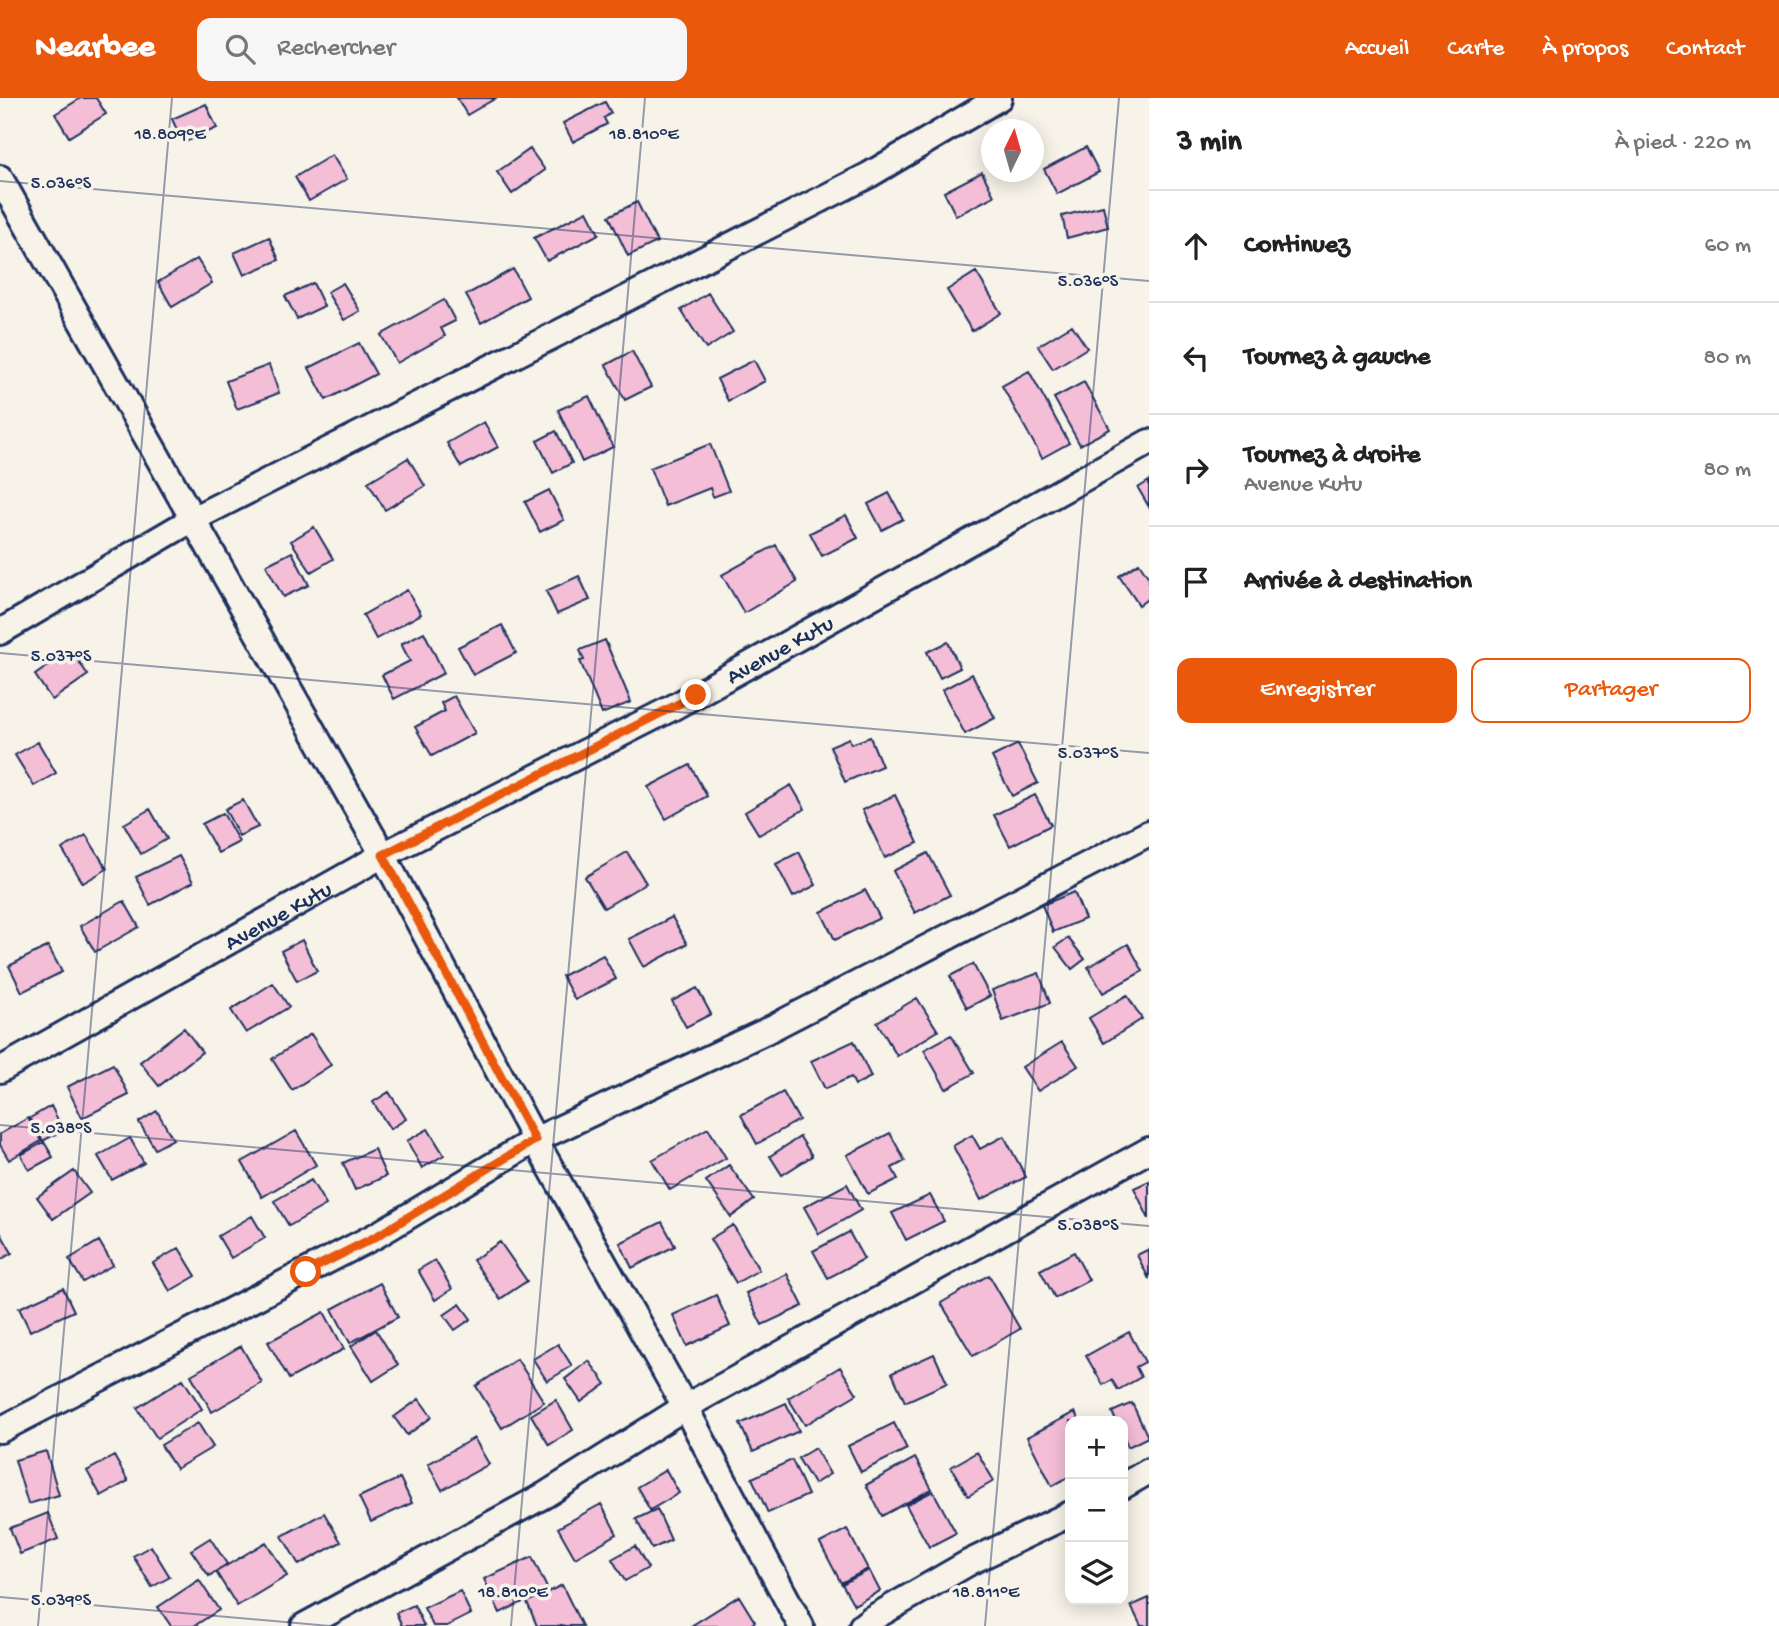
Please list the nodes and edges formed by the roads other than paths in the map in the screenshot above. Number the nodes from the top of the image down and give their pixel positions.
1 (999, 98) edge
2 (0, 178) edge
3 (1149, 442) edge
4 (193, 519) junction
5 (0, 632) edge
6 (1149, 833) edge
7 (383, 855) junction
8 (0, 1070) edge
9 (535, 1140) junction
10 (1149, 1150) edge
11 (685, 1407) junction
12 (0, 1430) edge
13 (1149, 1471) edge
14 (1128, 1483) edge
15 (1065, 1516) edge
16 (304, 1626) edge
17 (800, 1626) edge
18 (862, 1626) edge

1 - 4 street
2 - 4 street
3 - 7 street, Avenue Kutu
4 - 5 street
4 - 7 street
6 - 9 street
7 - 8 street, Avenue Kutu
7 - 9 street
9 - 11 street
9 - 12 street
10 - 11 street
11 - 16 street
11 - 17 street
13 - 14 street
15 - 18 street

